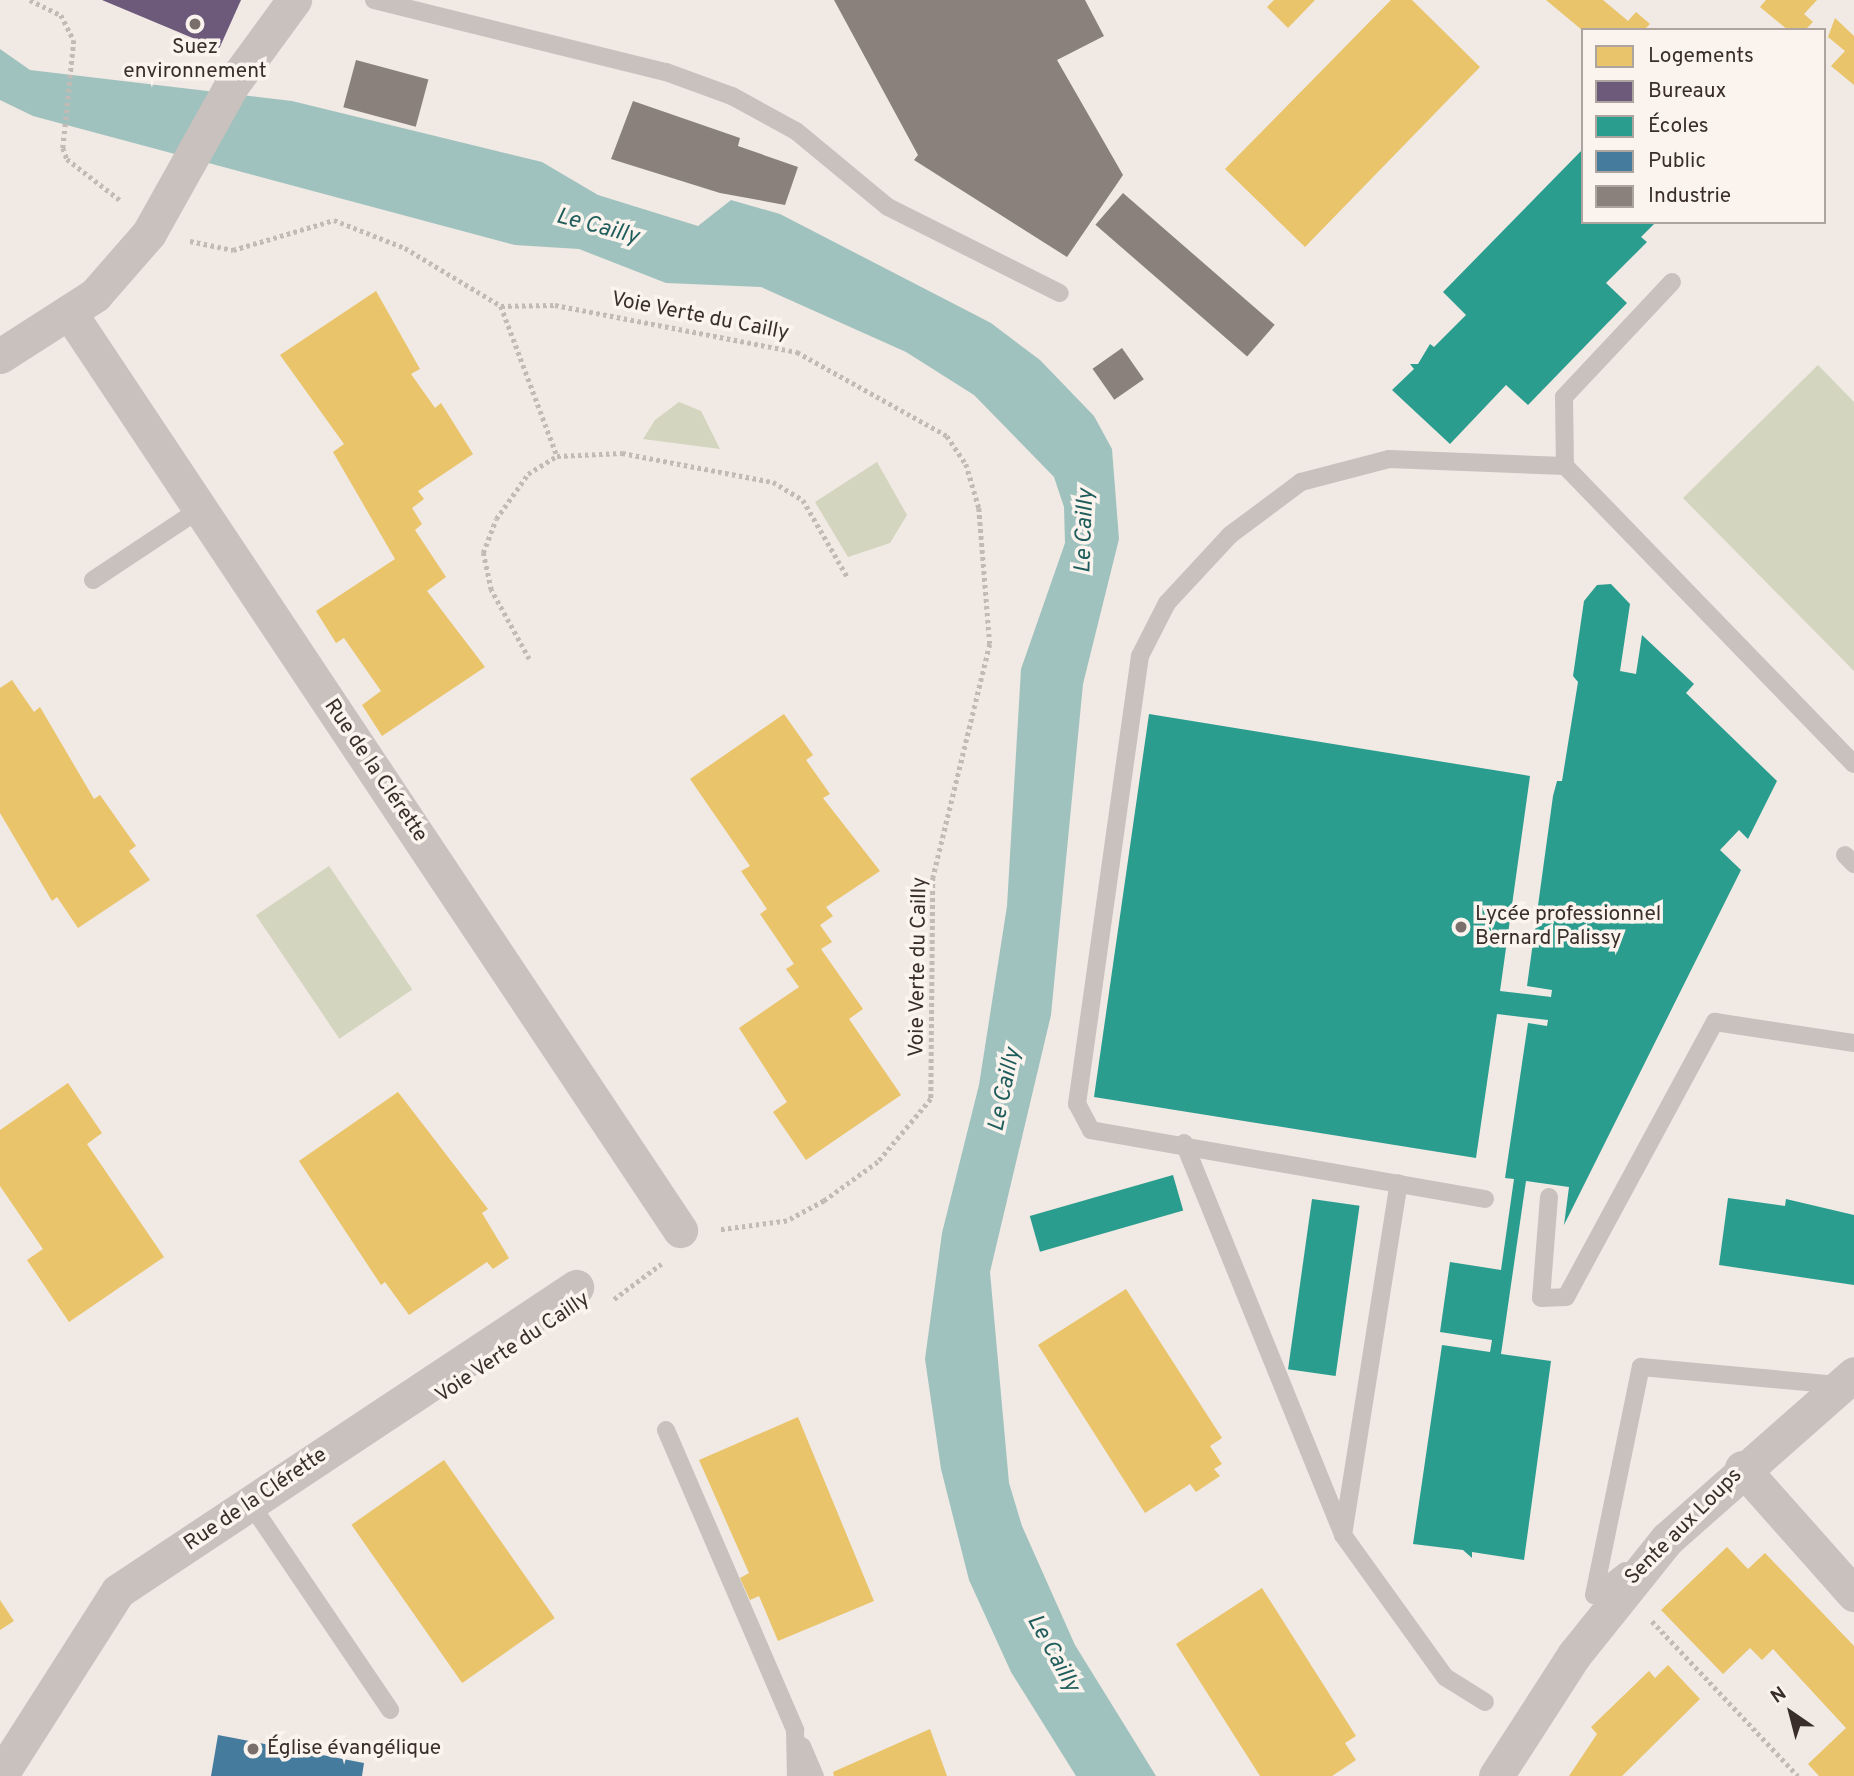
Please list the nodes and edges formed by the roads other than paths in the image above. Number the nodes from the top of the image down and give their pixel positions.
1 (374, 0) edge
2 (290, 2) edge
3 (1672, 282) dead end
4 (1060, 293) dead end
5 (69, 312) junction
6 (0, 356) edge
7 (1565, 466) junction
8 (200, 509) junction
9 (93, 580) dead end
10 (1854, 764) edge
11 (1854, 1043) edge
12 (1184, 1143) junction
13 (1399, 1183) junction
14 (1549, 1197) dead end
15 (1485, 1199) dead end
16 (684, 1242) road end
17 (576, 1287) dead end
18 (1847, 1380) edge
19 (666, 1430) dead end
20 (1742, 1468) junction
21 (250, 1503) junction
22 (1343, 1535) junction
23 (1667, 1539) junction
24 (1854, 1594) edge
25 (1485, 1702) dead end
26 (390, 1710) dead end
27 (794, 1730) junction
28 (0, 1776) edge
29 (796, 1776) edge
30 (815, 1776) edge
31 (1496, 1776) edge

1 - 4 lane
2 - 5 street
3 - 7 lane
5 - 6 street
5 - 8 street, Rue de la Clérette
7 - 10 lane
7 - 12 lane
8 - 9 lane
8 - 16 street, Rue de la Clérette
11 - 14 lane
12 - 13 lane
12 - 22 lane
13 - 15 lane
13 - 22 lane
17 - 21 street, Rue de la Clérette
18 - 20 street, Sente aux Loups
18 - 23 lane
19 - 27 lane
20 - 23 street, Sente aux Loups
20 - 24 street
21 - 26 lane
21 - 28 street, Rue de la Clérette
22 - 25 lane
23 - 31 street, Sente aux Loups
27 - 29 lane
27 - 30 lane

